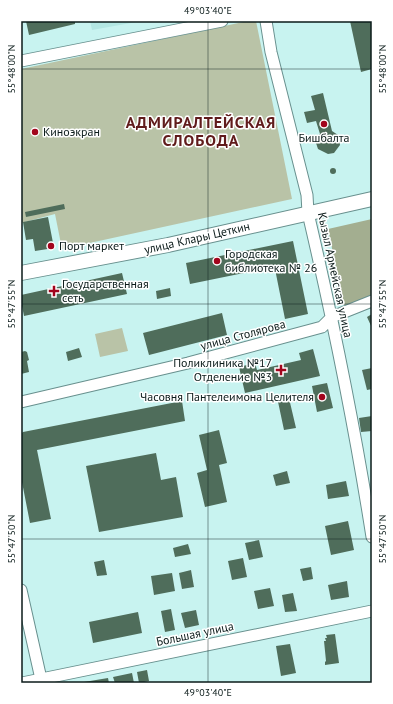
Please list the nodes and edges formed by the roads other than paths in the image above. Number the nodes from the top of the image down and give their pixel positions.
1 (222, 21) edge
2 (266, 21) edge
3 (21, 61) edge
4 (372, 199) edge
5 (308, 212) junction
6 (21, 273) edge
7 (372, 301) edge
8 (332, 317) junction
9 (21, 402) edge
10 (372, 537) edge
11 (21, 590) edge
12 (372, 611) edge
13 (41, 679) junction
14 (22, 683) edge

1 - 3 street
2 - 5 street, Кызыл Армейская улица
4 - 5 main road, улица Клары Цеткин
5 - 6 main road, улица Клары Цеткин
5 - 8 street, Кызыл Армейская улица
7 - 8 street, улица Столярова
8 - 9 street, улица Столярова
8 - 10 street, Кызыл Армейская улица
11 - 13 street
12 - 13 street, Большая улица
13 - 14 street, Большая улица

